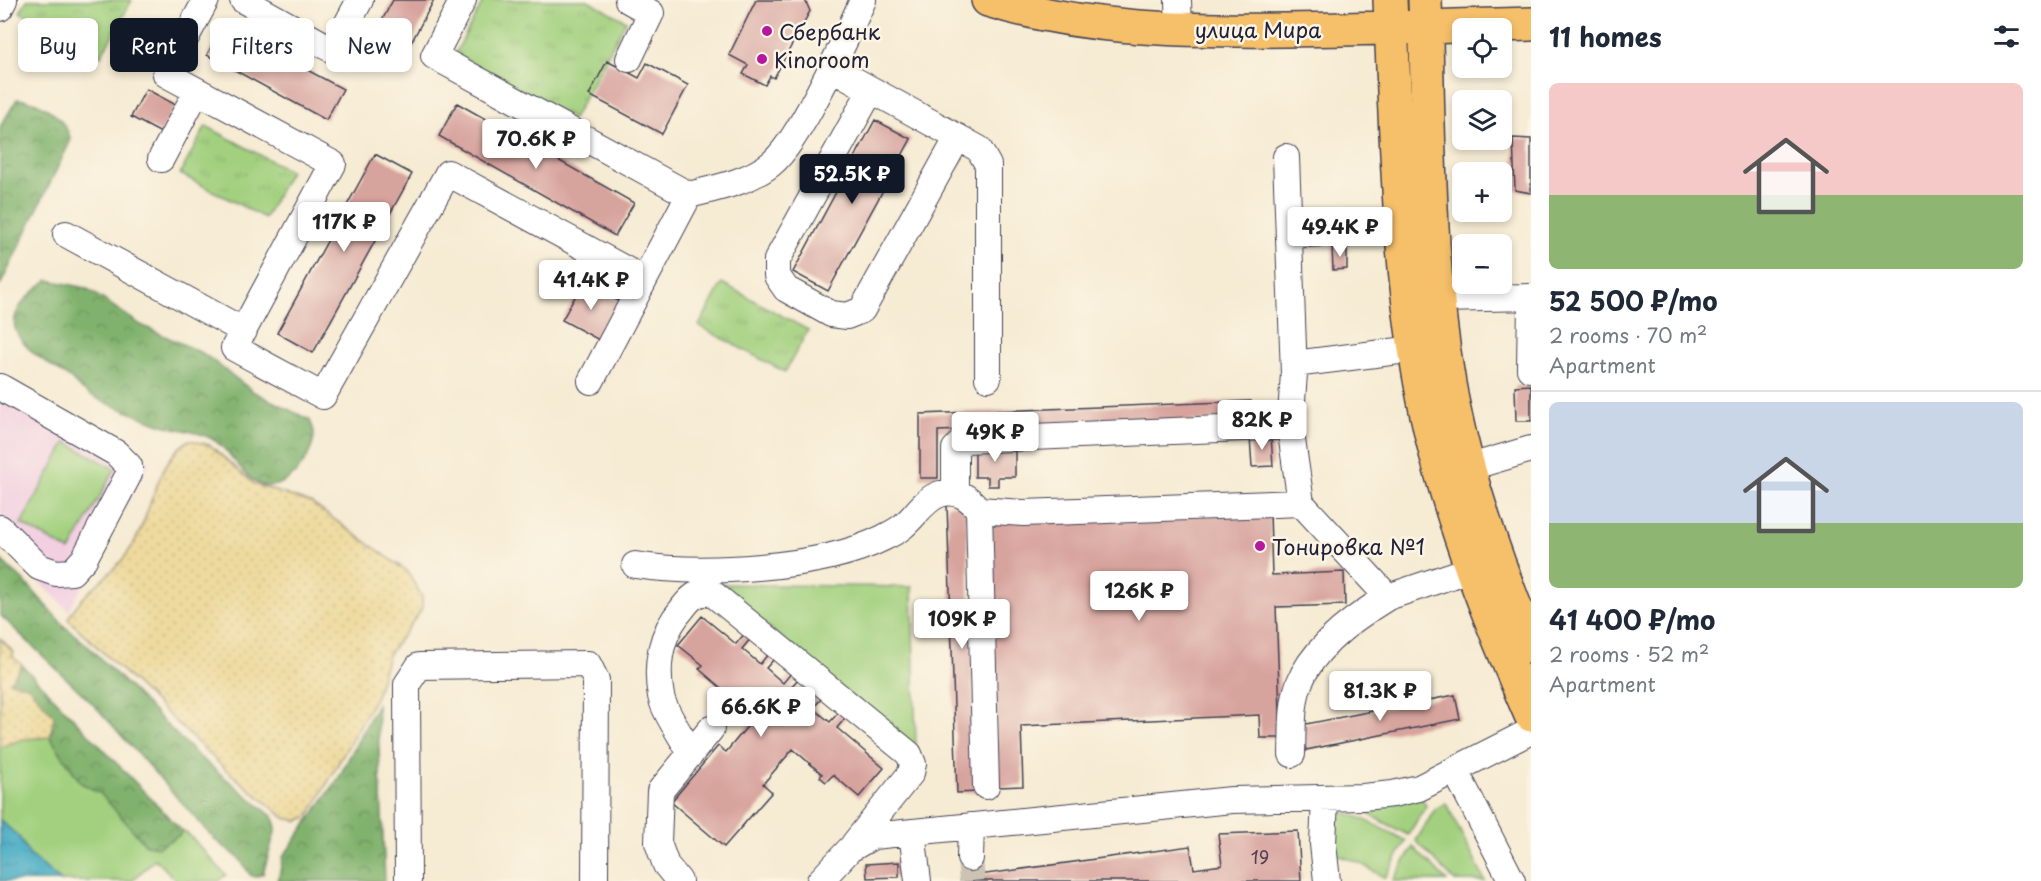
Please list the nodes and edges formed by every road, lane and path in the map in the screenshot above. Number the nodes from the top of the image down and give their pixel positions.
1 (4, 0) edge
2 (206, 0) edge
3 (243, 0) edge
4 (360, 0) edge
5 (462, 0) edge
6 (628, 0) edge
7 (863, 0) edge
8 (988, 0) edge
9 (0, 8) edge
10 (1425, 13) edge
11 (1391, 14) edge
12 (1178, 15) edge
13 (1531, 24) edge
14 (629, 59) dead end
15 (830, 67) junction
16 (871, 90) junction
17 (197, 91) junction
18 (958, 137) junction
19 (1286, 157) dead end
20 (161, 159) dead end
21 (689, 195) junction
22 (1403, 228) junction
23 (66, 234) dead end
24 (1288, 234) junction
25 (643, 279) junction
26 (1424, 300) junction
27 (244, 330) junction
28 (1415, 349) junction
29 (1293, 364) junction
30 (1530, 369) edge
31 (988, 378) dead end
32 (591, 381) dead end
33 (0, 387) edge
34 (1290, 426) junction
35 (1531, 449) edge
36 (1467, 468) junction
37 (955, 492) junction
38 (1301, 502) junction
39 (979, 510) junction
40 (0, 528) edge
41 (635, 565) dead end
42 (1471, 569) junction
43 (1388, 597) junction
44 (1531, 647) edge
45 (1531, 715) edge
46 (711, 729) dead end
47 (1531, 731) edge
48 (691, 754) junction
49 (1292, 754) dead end
50 (1455, 770) junction
51 (986, 786) dead end
52 (1325, 798) junction
53 (971, 826) junction
54 (912, 832) junction
55 (850, 849) junction
56 (970, 858) tunnel mouth
57 (408, 881) edge
58 (595, 881) edge
59 (679, 881) edge
60 (820, 881) edge
61 (918, 881) edge
62 (1327, 881) edge
63 (1512, 881) edge

1 - 9 street
2 - 17 street
3 - 4 street
5 - 21 street
6 - 14 street
7 - 15 street
8 - 12 main road, улица Мира
10 - 11 main road, улица Мира
10 - 13 main road, улица Мира
10 - 26 main road
11 - 12 main road, улица Мира
11 - 22 main road
15 - 16 street
15 - 21 street
16 - 18 street
16 - 18 street
17 - 20 street
17 - 27 street
18 - 31 street
19 - 24 street
21 - 25 street
22 - 24 street
22 - 26 main road
23 - 27 street
24 - 29 street
25 - 27 street
25 - 32 street
26 - 28 main road
26 - 30 street
26 - 36 main road
28 - 29 street
28 - 42 main road
29 - 34 street
33 - 40 street
34 - 37 street
34 - 38 street
35 - 36 street
36 - 44 main road
37 - 39 street
37 - 41 street
38 - 39 street
38 - 43 street
39 - 51 street
42 - 43 street
42 - 45 main road
43 - 49 street
46 - 48 street
47 - 50 street
48 - 55 street
48 - 59 street
50 - 52 street
50 - 63 street
52 - 53 street
52 - 62 street
53 - 54 street
53 - 56 street
54 - 55 street
54 - 61 street
55 - 60 street
57 - 58 street

